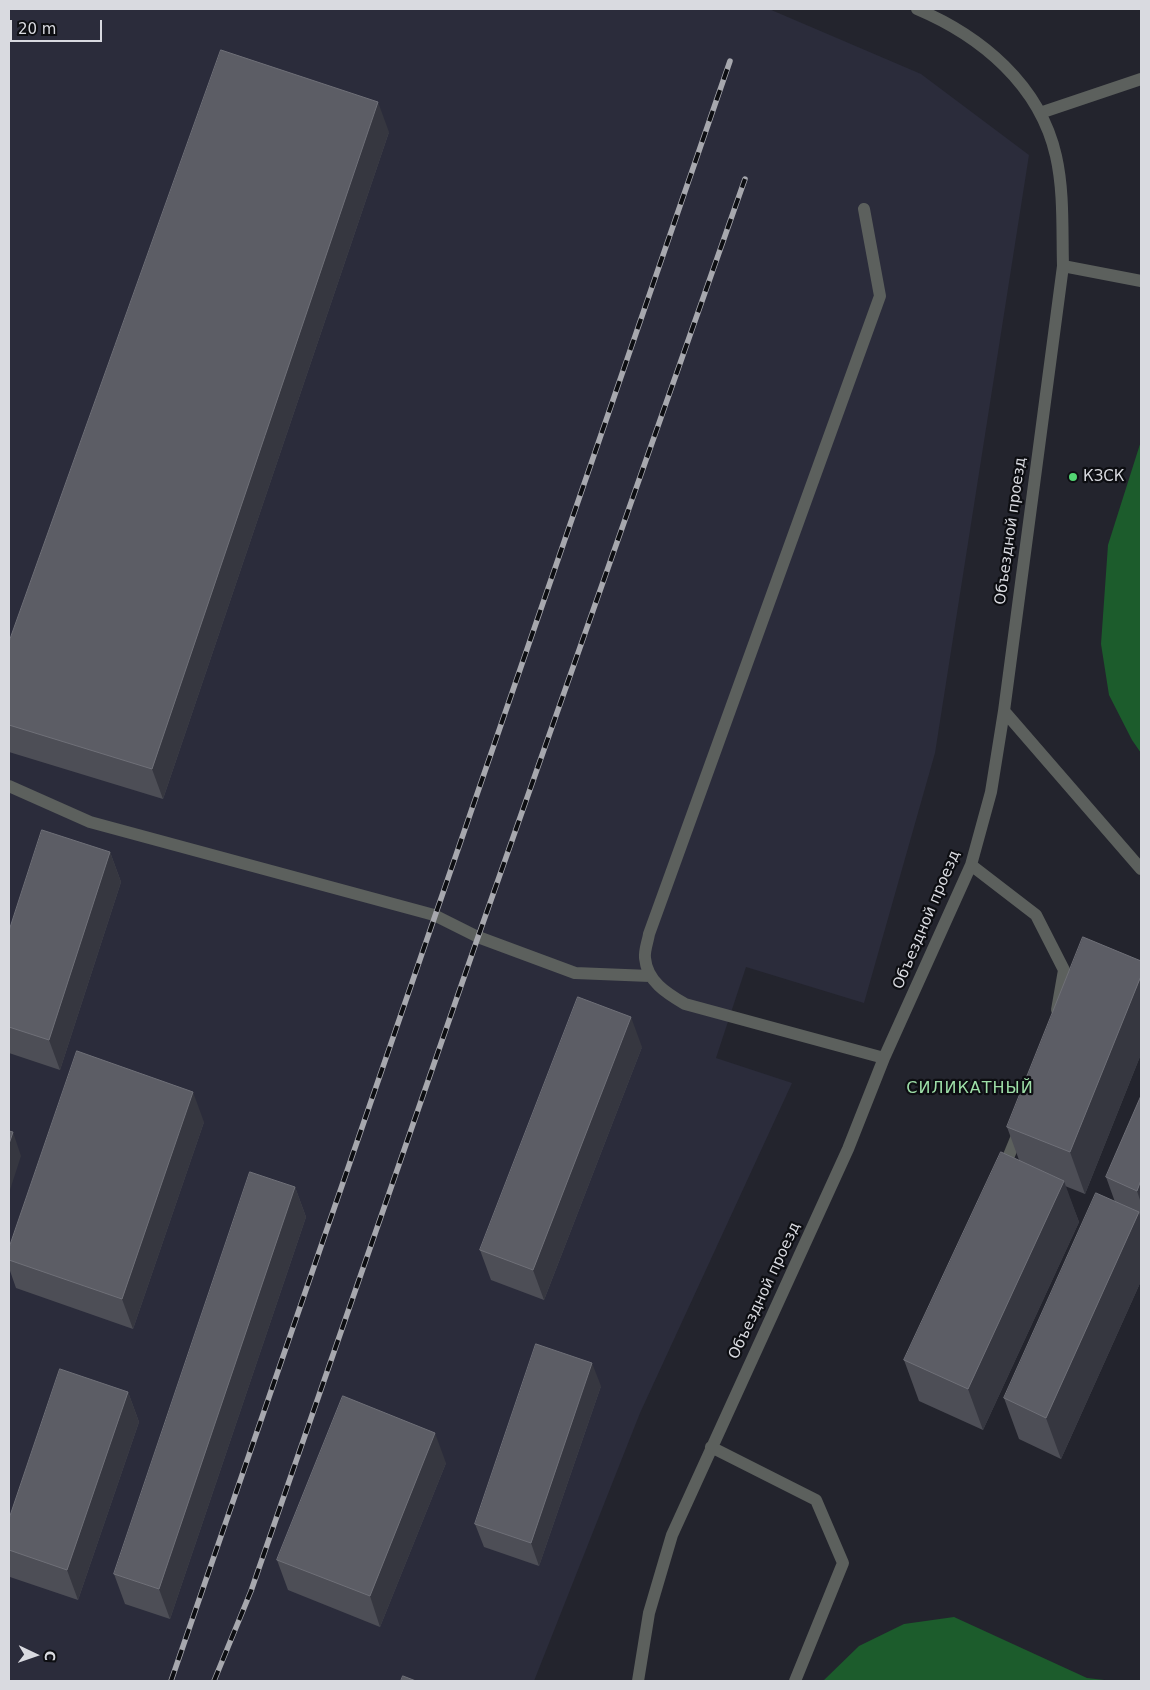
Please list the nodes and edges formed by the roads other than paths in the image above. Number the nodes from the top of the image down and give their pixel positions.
1 (916, 9) edge
2 (1141, 79) edge
3 (1040, 113) junction
4 (864, 209) dead end
5 (1063, 266) junction
6 (1141, 281) edge
7 (1004, 711) junction
8 (9, 786) edge
9 (971, 865) junction
10 (1141, 869) edge
11 (650, 976) junction
12 (1056, 1023) edge
13 (884, 1058) junction
14 (1023, 1123) edge
15 (999, 1178) edge
16 (711, 1446) junction
17 (638, 1681) edge
18 (795, 1681) edge

1 - 3 street, Объездной проезд
2 - 3 street
3 - 5 street, Объездной проезд
4 - 11 street
5 - 6 street
5 - 7 street, Объездной проезд
7 - 9 street, Объездной проезд
7 - 10 street
8 - 11 street
9 - 12 street
9 - 13 street, Объездной проезд
11 - 13 street
13 - 16 street, Объездной проезд
14 - 15 street
16 - 17 street, Объездной проезд
16 - 18 street

